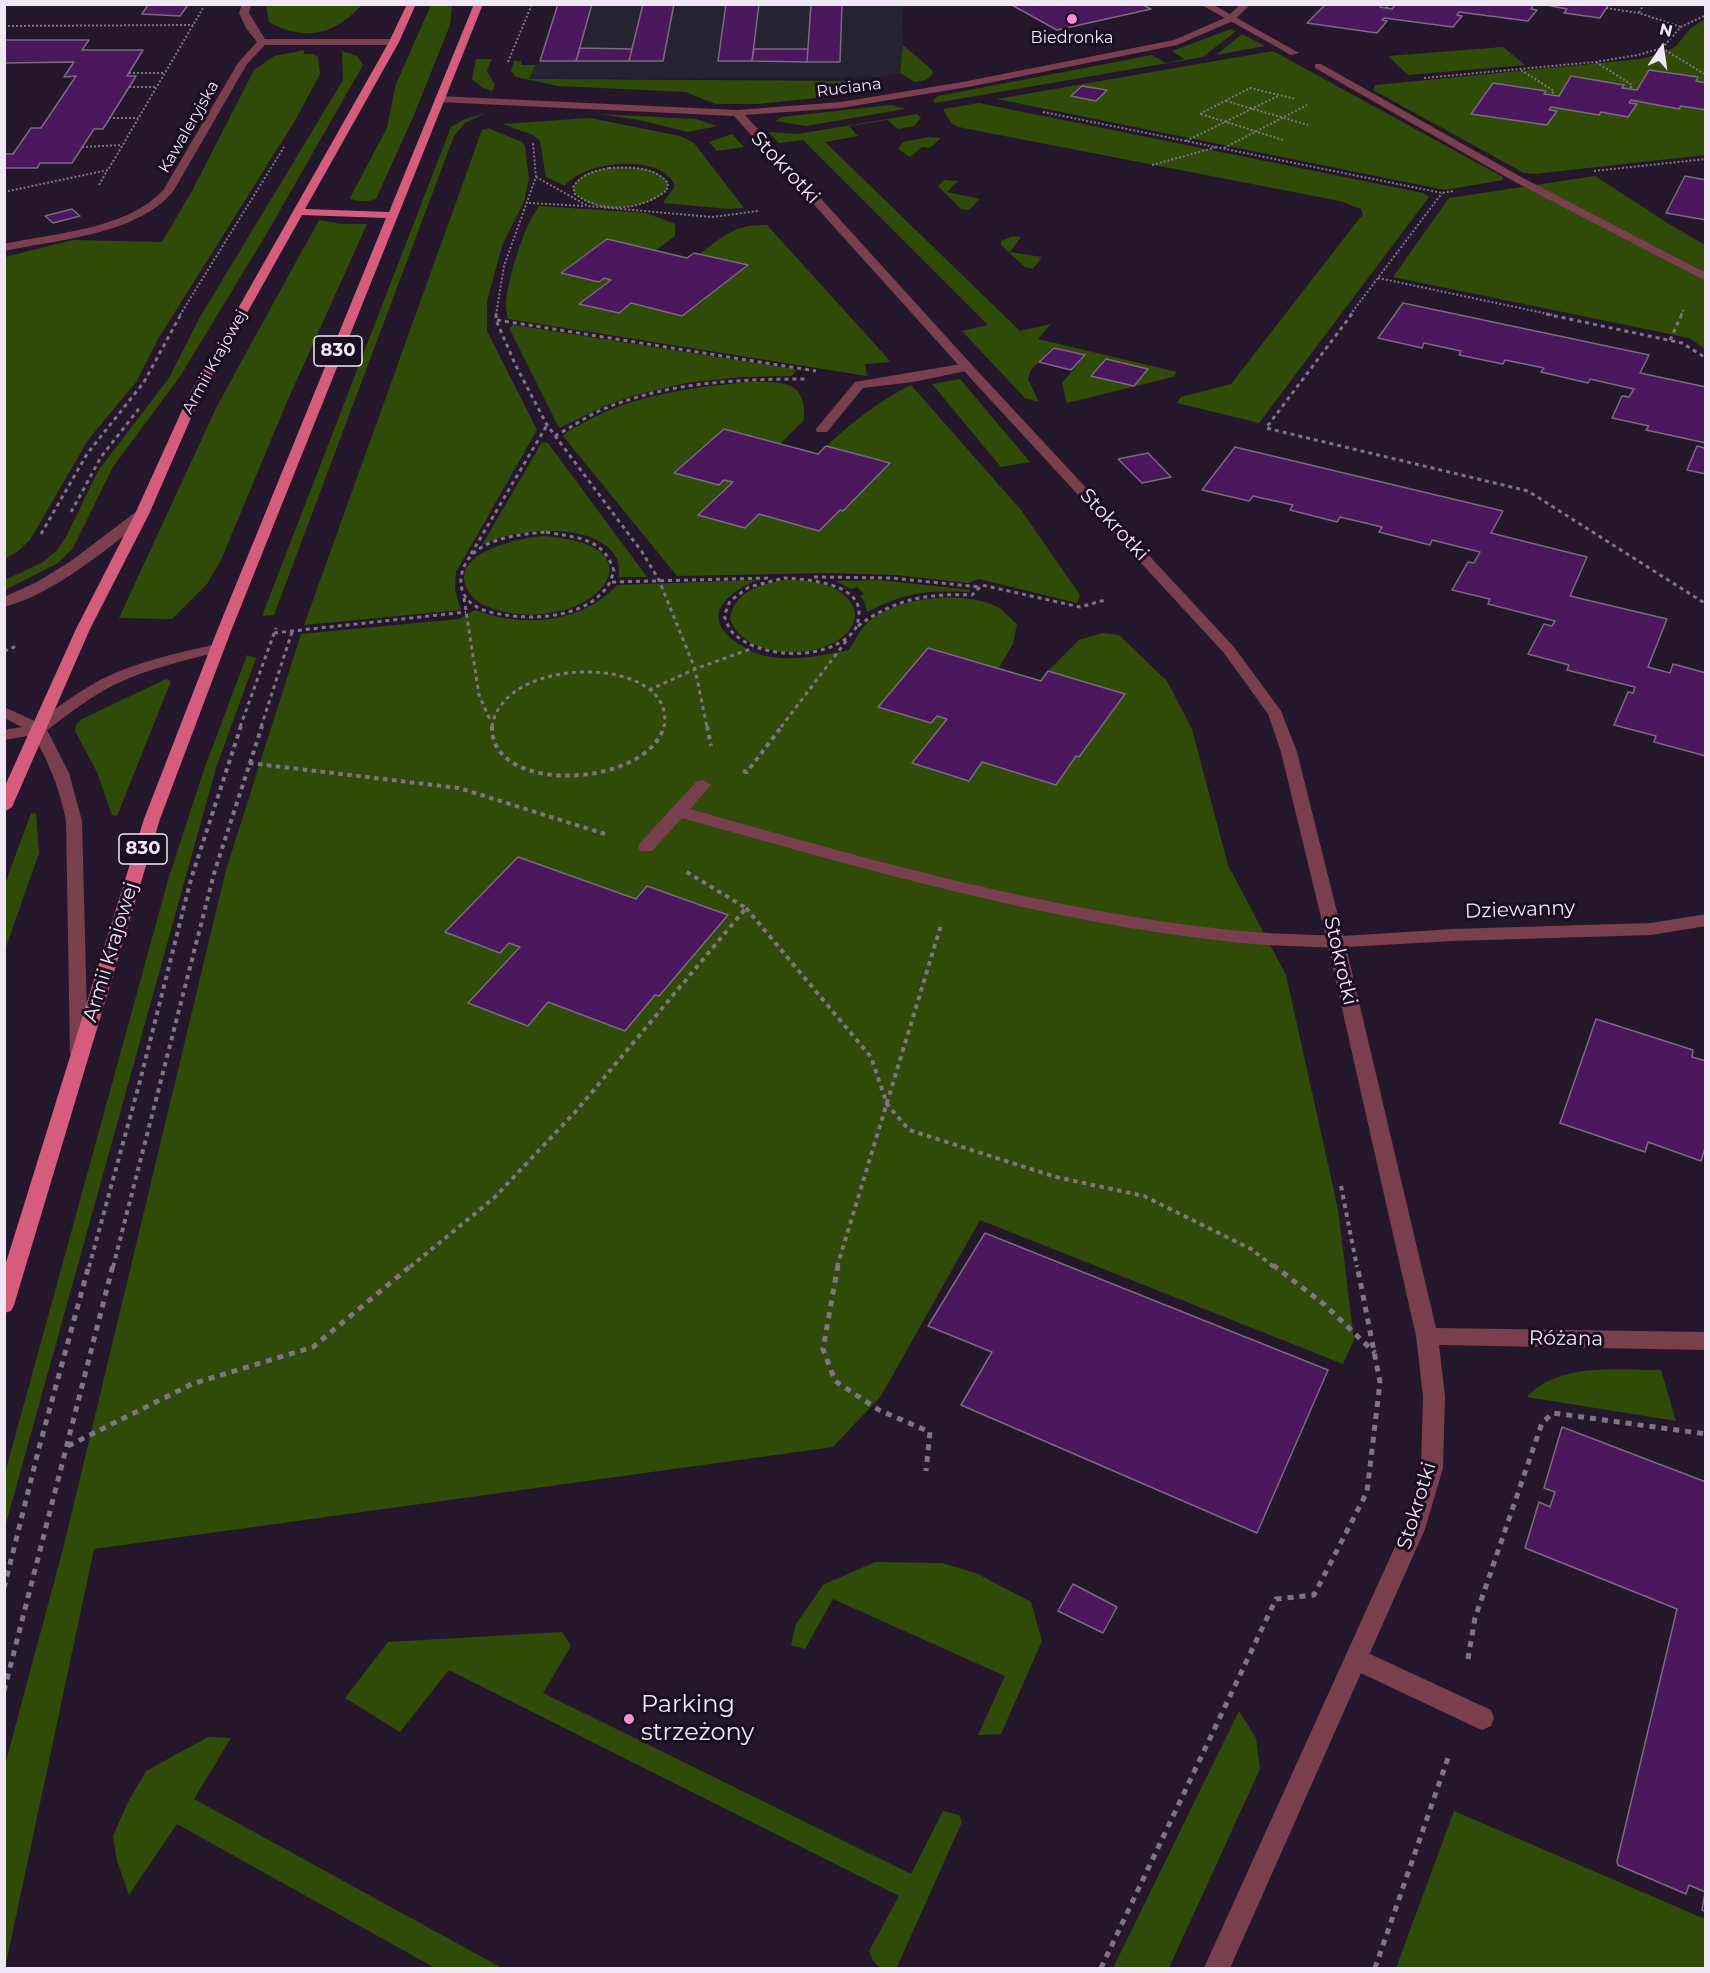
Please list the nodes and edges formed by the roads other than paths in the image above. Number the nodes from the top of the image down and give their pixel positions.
1 (247, 4) edge
2 (412, 4) edge
3 (479, 4) edge
4 (1204, 4) edge
5 (1247, 4) edge
6 (1230, 19) junction
7 (262, 42) junction
8 (394, 42) junction
9 (1294, 53) dead end
10 (1318, 66) dead end
11 (440, 99) junction
12 (737, 113) junction
13 (299, 212) junction
14 (393, 215) junction
15 (4, 248) edge
16 (1706, 278) edge
17 (967, 367) junction
18 (822, 429) dead end
19 (142, 514) junction
20 (4, 603) edge
21 (217, 648) junction
22 (4, 712) edge
23 (38, 729) junction
24 (4, 735) edge
25 (703, 785) road end
26 (4, 807) edge
27 (680, 812) junction
28 (646, 847) road end
29 (1706, 920) edge
30 (1336, 942) junction
31 (79, 1053) junction
32 (4, 1305) edge
33 (1427, 1336) junction
34 (1706, 1341) edge
35 (1357, 1659) junction
36 (1482, 1718) dead end
37 (1217, 1968) edge

1 - 7 street
2 - 8 main road, Armii Krajowej
3 - 11 main road, Armii Krajowej / 830
4 - 6 street
5 - 6 street, Ruciana
6 - 9 street
6 - 12 street, Ruciana
7 - 8 street
7 - 15 street, Kawaleryjska
8 - 13 main road, Armii Krajowej
10 - 16 street
11 - 12 street, Ruciana
11 - 14 main road, Armii Krajowej / 830
12 - 17 street, Stokrotki
13 - 14 main road
13 - 19 main road, Armii Krajowej
14 - 21 main road, Armii Krajowej / 830
17 - 18 street
17 - 30 street, Stokrotki
19 - 20 street
19 - 23 main road, Armii Krajowej
21 - 23 street
21 - 31 main road, Armii Krajowej / 830
22 - 23 street
23 - 24 street
23 - 26 main road, Armii Krajowej
23 - 31 street, Armii Krajowej
25 - 27 street
27 - 28 street
27 - 30 street, Dziewanny
29 - 30 street, Dziewanny
30 - 33 street, Stokrotki
31 - 32 main road, Armii Krajowej / 830
33 - 34 street, Różana
33 - 35 street, Stokrotki
35 - 36 street
35 - 37 street, Stokrotki

